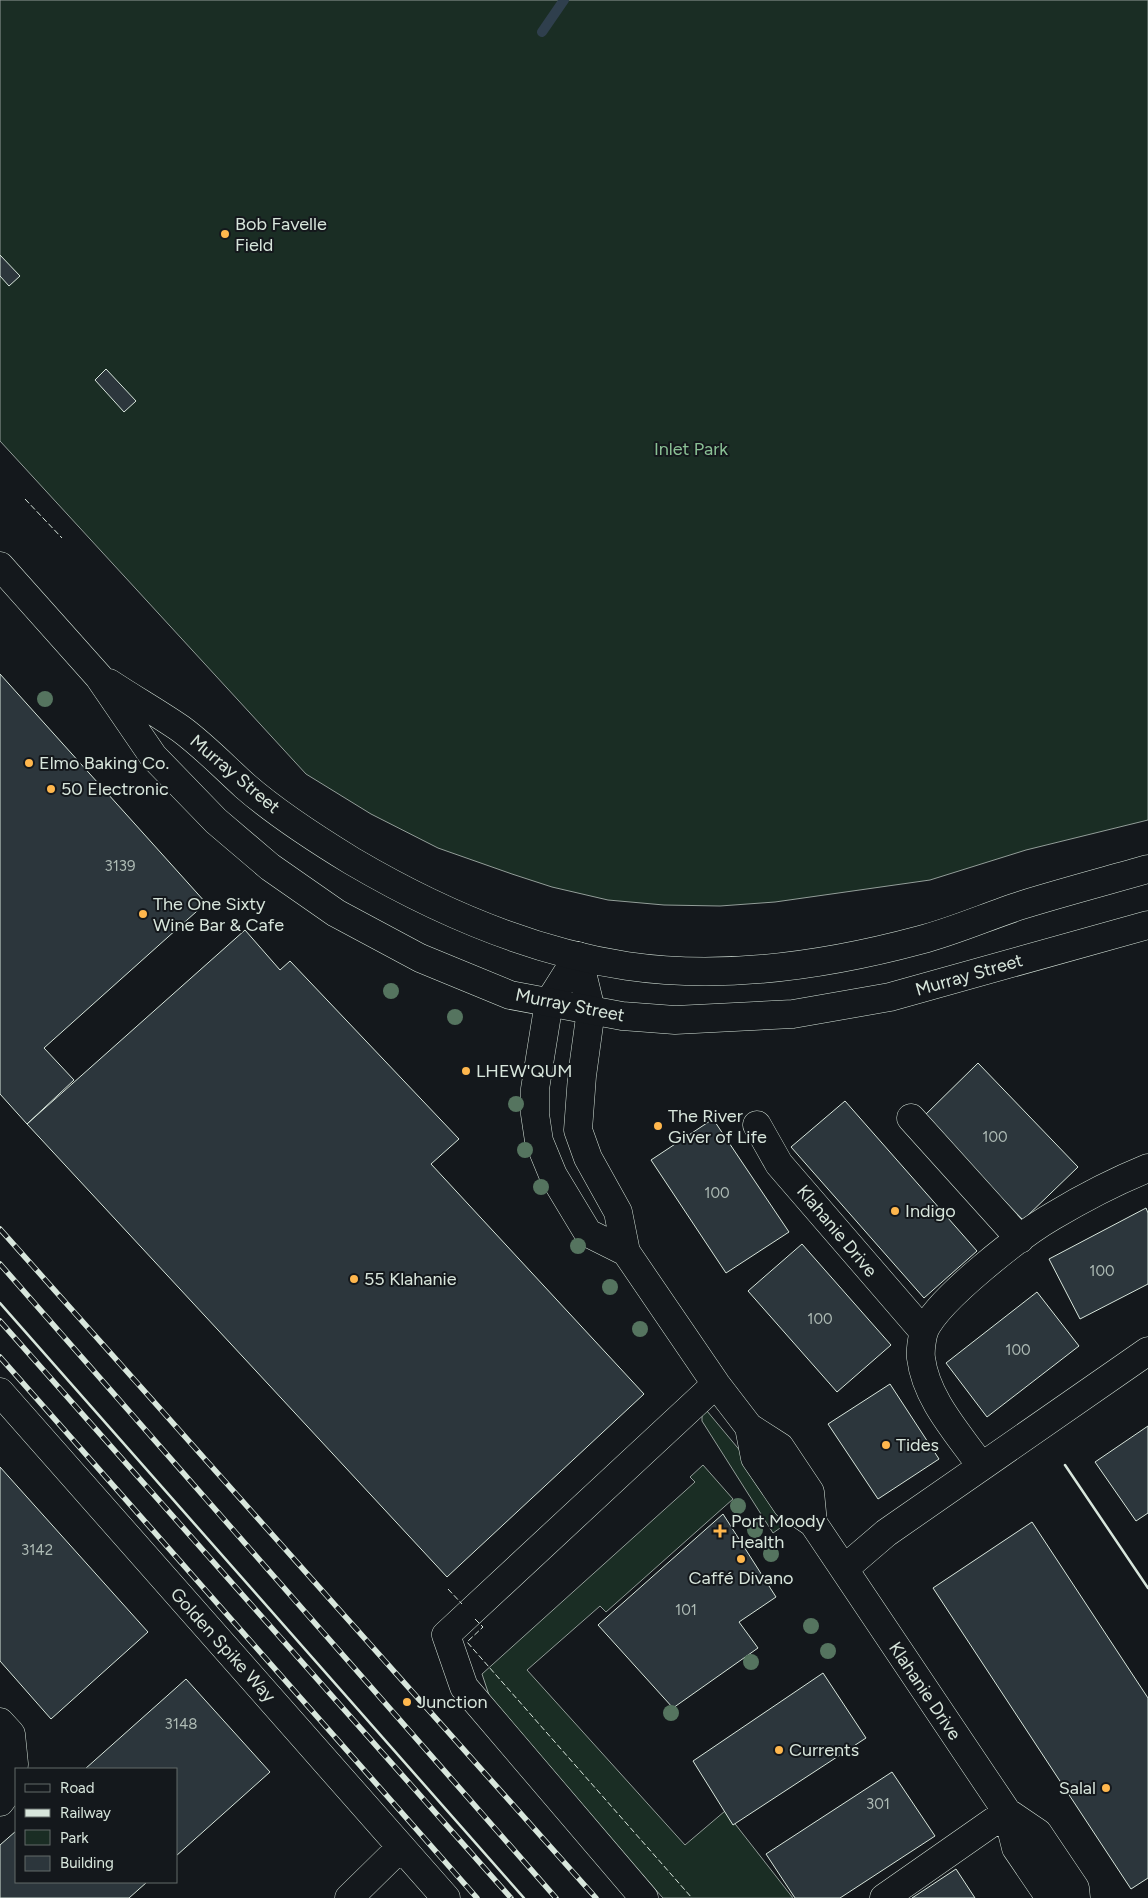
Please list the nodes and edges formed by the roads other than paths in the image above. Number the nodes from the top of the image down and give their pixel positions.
1 (0, 566) edge
2 (99, 677) junction
3 (1148, 868) edge
4 (1148, 925) edge
5 (578, 956) junction
6 (549, 1002) junction
7 (591, 1010) junction
8 (911, 1118) dead end
9 (757, 1125) dead end
10 (1148, 1168) edge
11 (1020, 1239) junction
12 (626, 1252) junction
13 (924, 1332) junction
14 (1148, 1351) edge
15 (716, 1384) junction
16 (0, 1392) edge
17 (981, 1466) junction
18 (844, 1568) junction
19 (0, 1722) edge
20 (0, 1802) edge
21 (1007, 1812) junction
22 (401, 1847) junction
23 (349, 1898) edge
24 (446, 1898) edge
25 (644, 1898) edge
26 (884, 1898) edge
27 (1050, 1898) edge
28 (1076, 1898) edge

1 - 2 street, Murray Street
2 - 5 street, Murray Street
2 - 6 street, Murray Street
3 - 5 street, Murray Street
4 - 7 street, Murray Street
5 - 6 street, Klahanie Drive
5 - 7 street, Klahanie Drive
6 - 7 street, Murray Street
6 - 12 street, Klahanie Drive
7 - 12 street, Klahanie Drive
8 - 11 street
9 - 13 street, Klahanie Drive
10 - 11 street
11 - 13 street
12 - 15 street, Klahanie Drive
13 - 17 street
14 - 17 street
15 - 18 street, Klahanie Drive
15 - 25 street
16 - 22 street, Golden Spike Way
17 - 18 street
18 - 21 street, Klahanie Drive
19 - 20 street
21 - 26 street
21 - 27 street, Klahanie Drive
21 - 28 street, Klahanie Drive
22 - 23 street
22 - 24 street, Golden Spike Way

